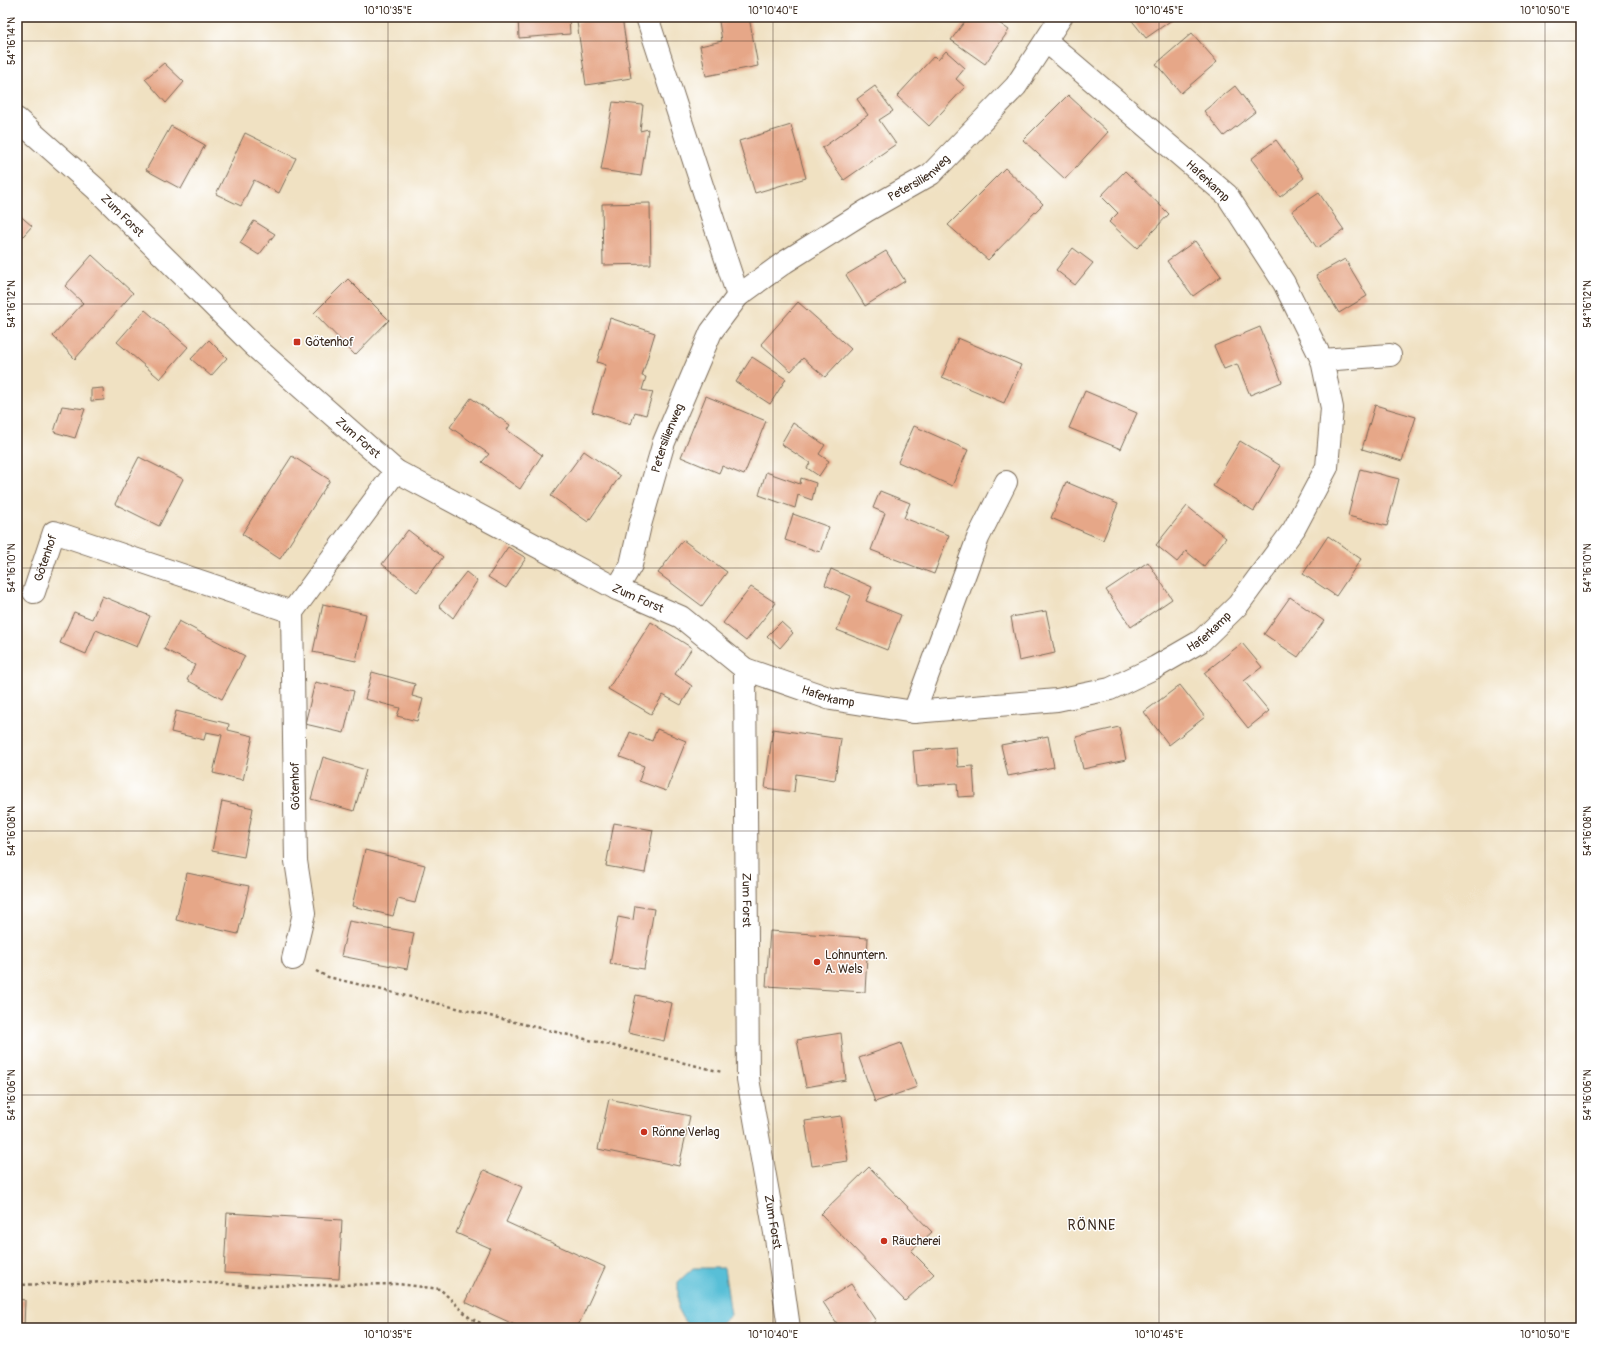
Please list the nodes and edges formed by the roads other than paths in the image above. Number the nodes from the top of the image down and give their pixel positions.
1 (647, 17) edge
2 (1061, 17) edge
3 (1046, 41) junction
4 (17, 119) edge
5 (738, 296) junction
6 (1390, 354) dead end
7 (1322, 360) junction
8 (396, 471) junction
9 (1006, 482) dead end
10 (617, 589) junction
11 (34, 592) dead end
12 (292, 612) junction
13 (744, 669) junction
14 (914, 712) junction
15 (293, 958) road end
16 (789, 1328) edge

1 - 5 street
2 - 3 street, Petersilienweg
3 - 5 street, Petersilienweg
3 - 7 street, Haferkamp
4 - 8 street, Zum Forst
5 - 10 street, Petersilienweg
6 - 7 street
7 - 14 street, Haferkamp
8 - 10 street, Zum Forst
8 - 12 street
9 - 14 street
10 - 13 street, Zum Forst
11 - 12 street, Götenhof
12 - 15 street, Götenhof
13 - 14 street, Haferkamp
13 - 16 street, Zum Forst

